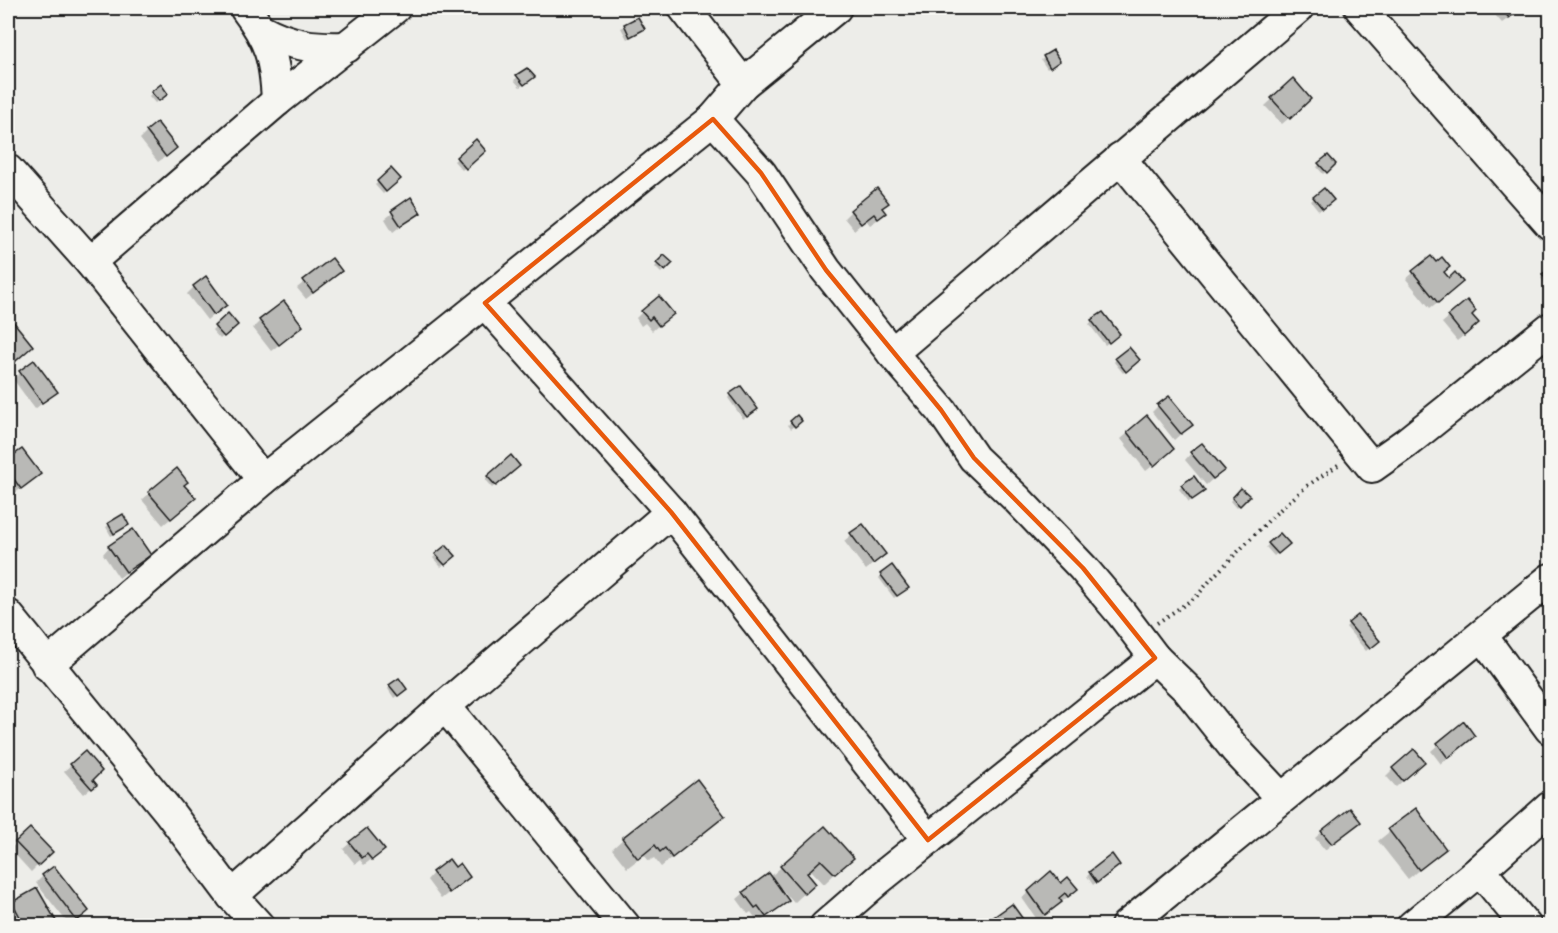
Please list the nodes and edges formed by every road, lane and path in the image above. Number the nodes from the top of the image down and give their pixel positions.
1 (395, 8) edge
2 (684, 8) edge
3 (836, 8) edge
4 (1298, 8) edge
5 (1360, 8) edge
6 (254, 19) edge
7 (347, 47) junction
8 (744, 84) junction
9 (278, 101) junction
10 (713, 119) junction
11 (1120, 158) junction
12 (8, 170) edge
13 (1551, 224) edge
14 (90, 262) junction
15 (485, 303) junction
16 (1551, 328) edge
17 (892, 353) junction
18 (1359, 451) junction
19 (263, 480) junction
20 (671, 512) junction
21 (1551, 579) edge
22 (8, 615) edge
23 (1482, 636) junction
24 (1147, 648) junction
25 (47, 665) junction
26 (445, 706) junction
27 (1551, 729) edge
28 (1281, 798) junction
29 (1551, 807) edge
30 (928, 840) junction
31 (1480, 870) junction
32 (232, 896) junction
33 (259, 926) edge
34 (625, 926) edge
35 (825, 926) edge
36 (1126, 926) edge
37 (1412, 926) edge
38 (1526, 926) edge

1 - 7 street
2 - 8 street
3 - 8 street
4 - 11 street
5 - 13 street
6 - 7 street
6 - 9 street
7 - 9 street
8 - 10 street
9 - 14 street
10 - 15 street
10 - 17 street
11 - 17 street
11 - 18 street
12 - 14 street
14 - 19 street
15 - 19 street
15 - 20 street
16 - 18 street
17 - 24 street
18 - 24 path
19 - 25 street
20 - 26 street
20 - 30 street
21 - 23 street
22 - 25 street
23 - 27 street
23 - 28 street
24 - 28 street
24 - 30 street
25 - 32 street
26 - 32 street
26 - 34 street
28 - 36 street
29 - 31 street
30 - 35 street
31 - 37 street
31 - 38 street
32 - 33 street

